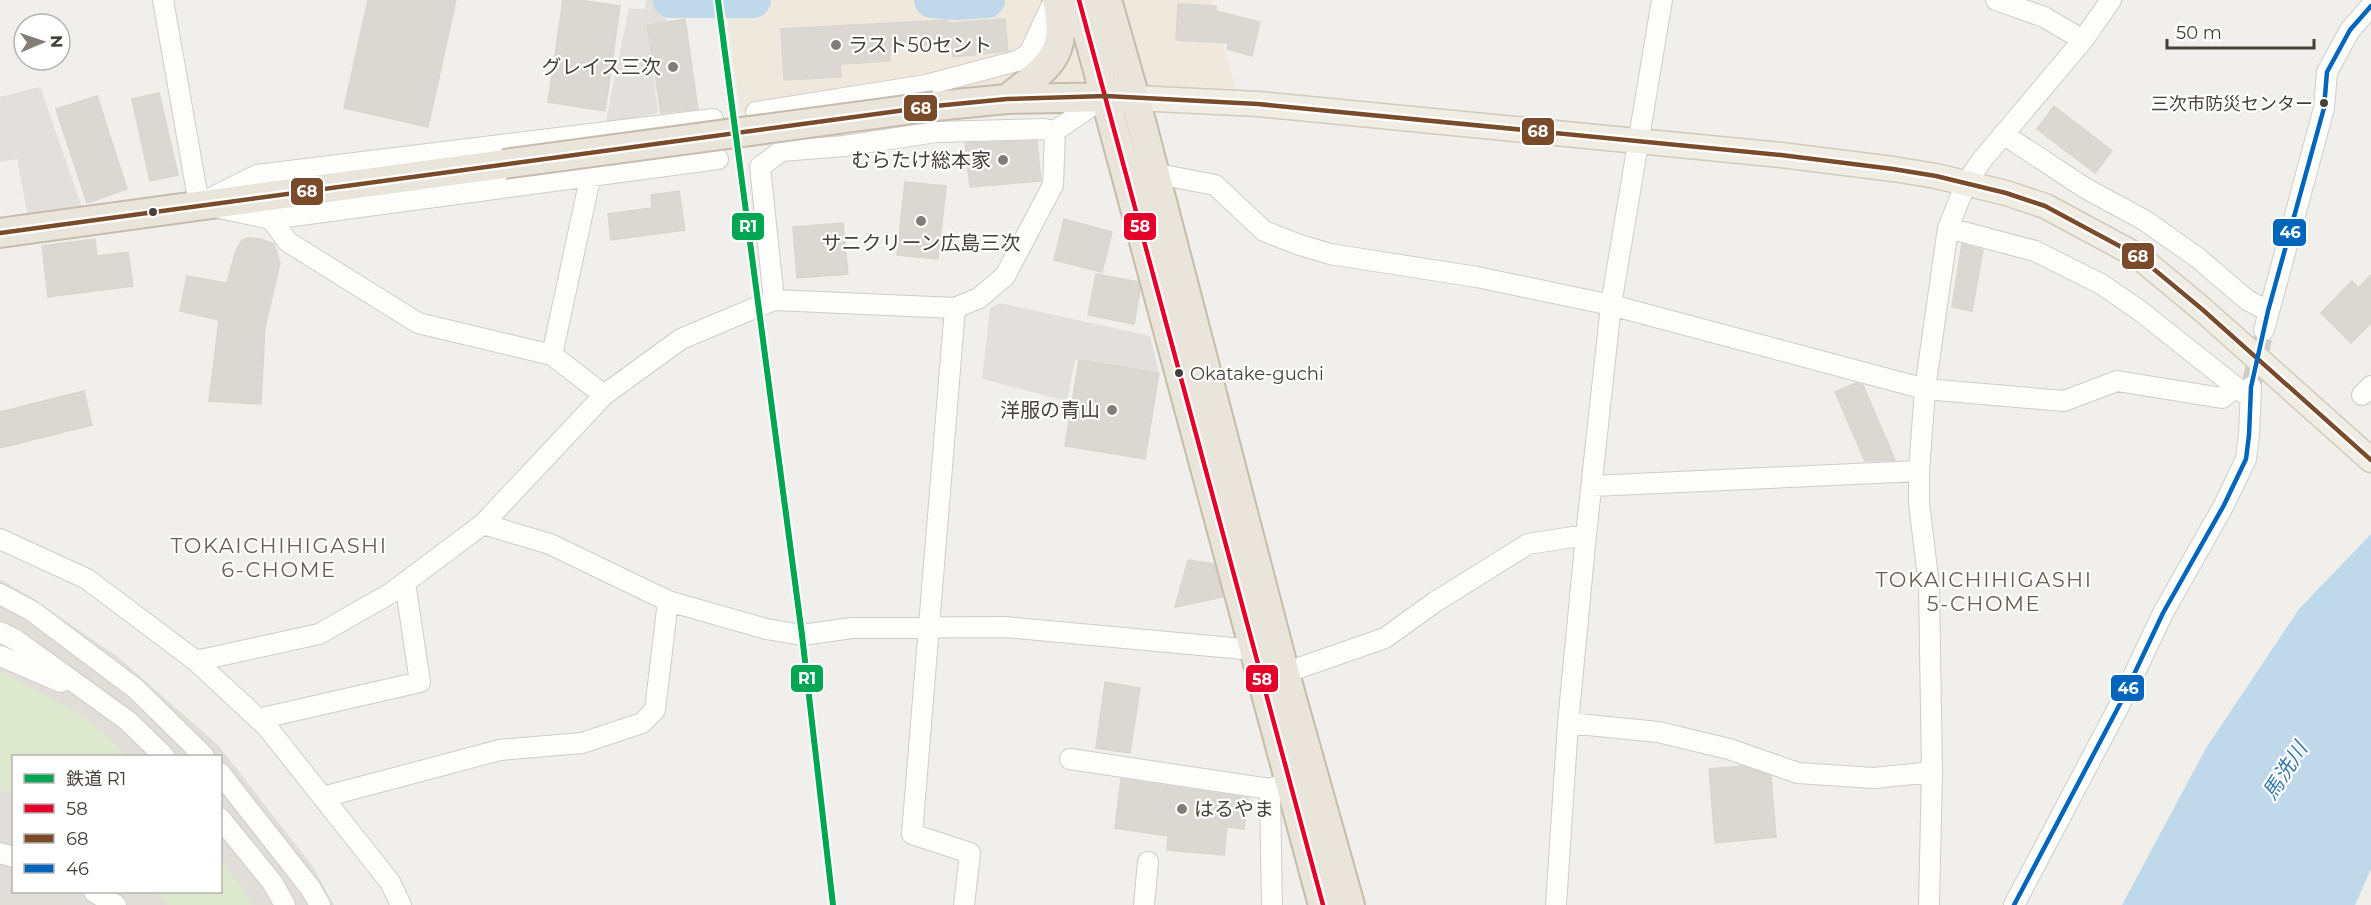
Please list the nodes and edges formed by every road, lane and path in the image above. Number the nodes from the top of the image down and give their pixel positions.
1 (163, 0) edge
2 (1056, 0) edge
3 (1079, 0) edge
4 (1107, 0) edge
5 (1662, 0) edge
6 (1996, 0) edge
7 (2111, 0) edge
8 (2371, 6) edge
9 (2083, 40) junction
10 (1106, 96) junction
11 (1135, 98) junction
12 (1007, 99) junction
13 (778, 110) junction
14 (756, 112) dead end
15 (713, 118) dead end
16 (649, 126) junction
17 (1055, 131) junction
18 (2003, 134) junction
19 (1638, 142) junction
20 (781, 152) junction
21 (718, 159) dead end
22 (654, 166) junction
23 (1153, 173) junction
24 (591, 174) junction
25 (1966, 183) junction
26 (199, 204) junction
27 (271, 219) junction
28 (1948, 228) junction
29 (0, 233) edge
30 (774, 300) junction
31 (1611, 305) junction
32 (955, 308) junction
33 (552, 355) junction
34 (1925, 389) junction
35 (2245, 391) junction
36 (604, 395) junction
37 (2371, 460) edge
38 (1919, 471) junction
39 (1592, 486) junction
40 (483, 524) junction
41 (1586, 535) junction
42 (0, 539) edge
43 (405, 583) junction
44 (0, 594) edge
45 (668, 601) junction
46 (929, 626) junction
47 (0, 632) edge
48 (1254, 650) junction
49 (0, 656) edge
50 (196, 661) junction
51 (1274, 676) junction
52 (96, 698) junction
53 (258, 719) junction
54 (1568, 723) junction
55 (163, 755) edge
56 (203, 755) edge
57 (1070, 759) dead end
58 (1932, 772) junction
59 (222, 775) edge
60 (1280, 786) junction
61 (323, 797) junction
62 (222, 820) edge
63 (1148, 862) dead end
64 (97, 893) edge
65 (116, 905) edge
66 (285, 905) edge
67 (320, 905) edge
68 (401, 905) edge
69 (964, 905) edge
70 (1144, 905) edge
71 (1272, 905) edge
72 (1323, 905) edge
73 (1350, 905) edge
74 (1556, 905) edge
75 (1929, 905) edge
76 (2014, 905) edge

1 - 26 street
2 - 12 highway
2 - 13 street
3 - 10 highway
4 - 11 highway
5 - 19 street
6 - 9 street
7 - 9 street
8 - 18 street
9 - 18 street
10 - 11 highway
10 - 12 highway
10 - 17 street
10 - 48 highway
11 - 19 main road
11 - 23 highway
12 - 26 highway, bridge
13 - 14 street
13 - 20 street
15 - 16 street
16 - 22 street
16 - 26 street
17 - 20 street
17 - 32 street
18 - 25 street
19 - 25 main road
19 - 31 street
20 - 30 street
21 - 22 street
22 - 24 street
23 - 31 street
23 - 51 highway
24 - 27 street
24 - 33 street
25 - 28 street
25 - 37 main road
26 - 27 street
26 - 29 highway
27 - 33 street
28 - 34 street
28 - 35 street
30 - 32 street
30 - 36 street
31 - 34 street
31 - 39 street
32 - 46 street
33 - 36 street
34 - 35 street
34 - 38 street
35 - 76 street
36 - 40 street
38 - 39 street
38 - 58 street
39 - 41 street
40 - 43 street
40 - 45 street
41 - 51 street
41 - 54 street
42 - 50 street
43 - 50 street
43 - 53 street
44 - 56 street
45 - 46 street
45 - 61 street
46 - 48 street
46 - 69 street
47 - 52 street
48 - 51 highway
49 - 52 street
50 - 53 street
51 - 60 highway
51 - 73 highway
52 - 55 street
53 - 61 street
54 - 58 street
54 - 74 street
57 - 60 street
58 - 75 street
59 - 67 street
60 - 71 street
60 - 72 highway
61 - 68 street
62 - 66 street
63 - 70 street
64 - 65 street

